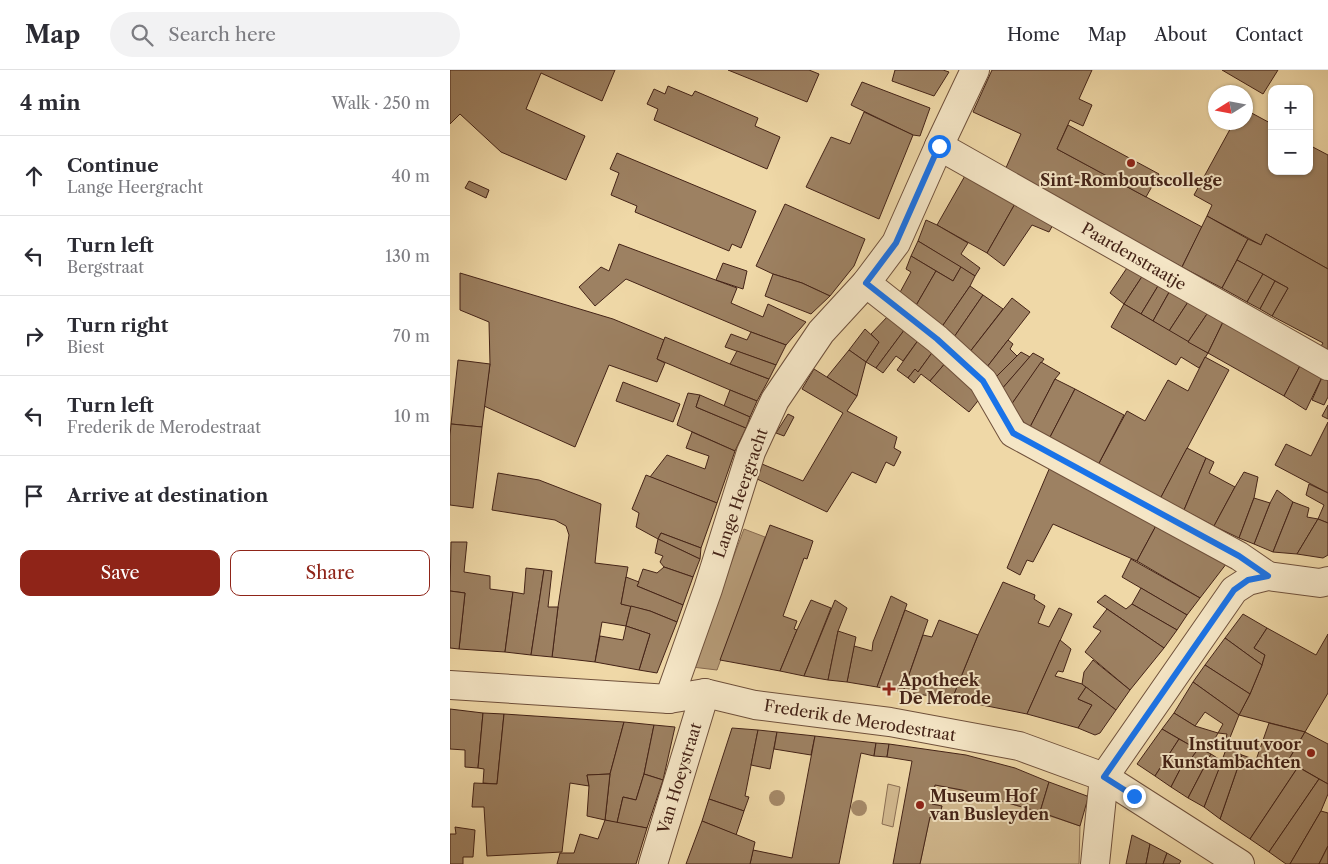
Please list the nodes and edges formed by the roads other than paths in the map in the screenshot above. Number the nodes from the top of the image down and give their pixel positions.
1 (975, 70) edge
2 (939, 146) junction
3 (866, 283) junction
4 (1328, 366) edge
5 (1268, 576) junction
6 (1328, 581) edge
7 (450, 685) edge
8 (705, 693) junction
9 (669, 699) junction
10 (1104, 777) junction
11 (654, 864) edge
12 (1095, 864) edge
13 (1240, 864) edge

1 - 2 street, Lange Heergracht
2 - 3 street, Lange Heergracht
2 - 4 street, Paardenstraatje
3 - 5 street
3 - 9 street, Lange Heergracht
5 - 6 street
5 - 10 street
7 - 9 street, Frederik de Merodestraat
8 - 9 street, Frederik de Merodestraat
8 - 10 street, Frederik de Merodestraat
8 - 11 street, Van Hoeystraat
10 - 12 street
10 - 13 street, Frederik de Merodestraat

